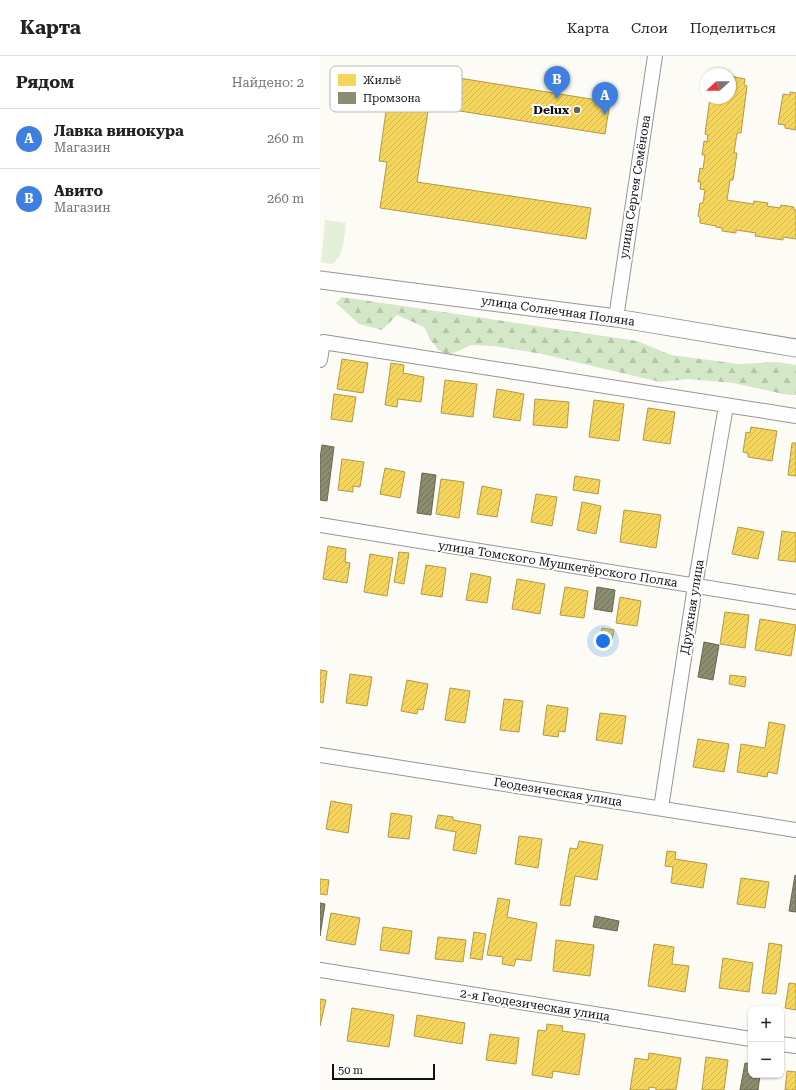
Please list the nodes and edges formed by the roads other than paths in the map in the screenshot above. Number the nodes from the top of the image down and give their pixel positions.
1 (655, 56) edge
2 (320, 280) edge
3 (616, 318) junction
4 (796, 348) edge
5 (320, 360) edge
6 (726, 406) junction
7 (796, 416) edge
8 (320, 525) edge
9 (695, 586) junction
10 (796, 602) edge
11 (320, 755) edge
12 (661, 808) junction
13 (796, 830) edge
14 (320, 970) edge
15 (748, 1039) edge
16 (784, 1044) edge
17 (796, 1046) edge

1 - 3 street, улица Сергея Семёнова
2 - 3 street, улица Солнечная Поляна
3 - 4 street, улица Солнечная Поляна
5 - 6 street
6 - 7 street
6 - 9 street, Дружная улица
8 - 9 street, улица Томского Мушкетёрского Полка
9 - 10 street, улица Томского Мушкетёрского Полка
9 - 12 street, Дружная улица
11 - 12 street, Геодезическая улица
12 - 13 street, Геодезическая улица
14 - 15 street, 2-я Геодезическая улица
16 - 17 street

